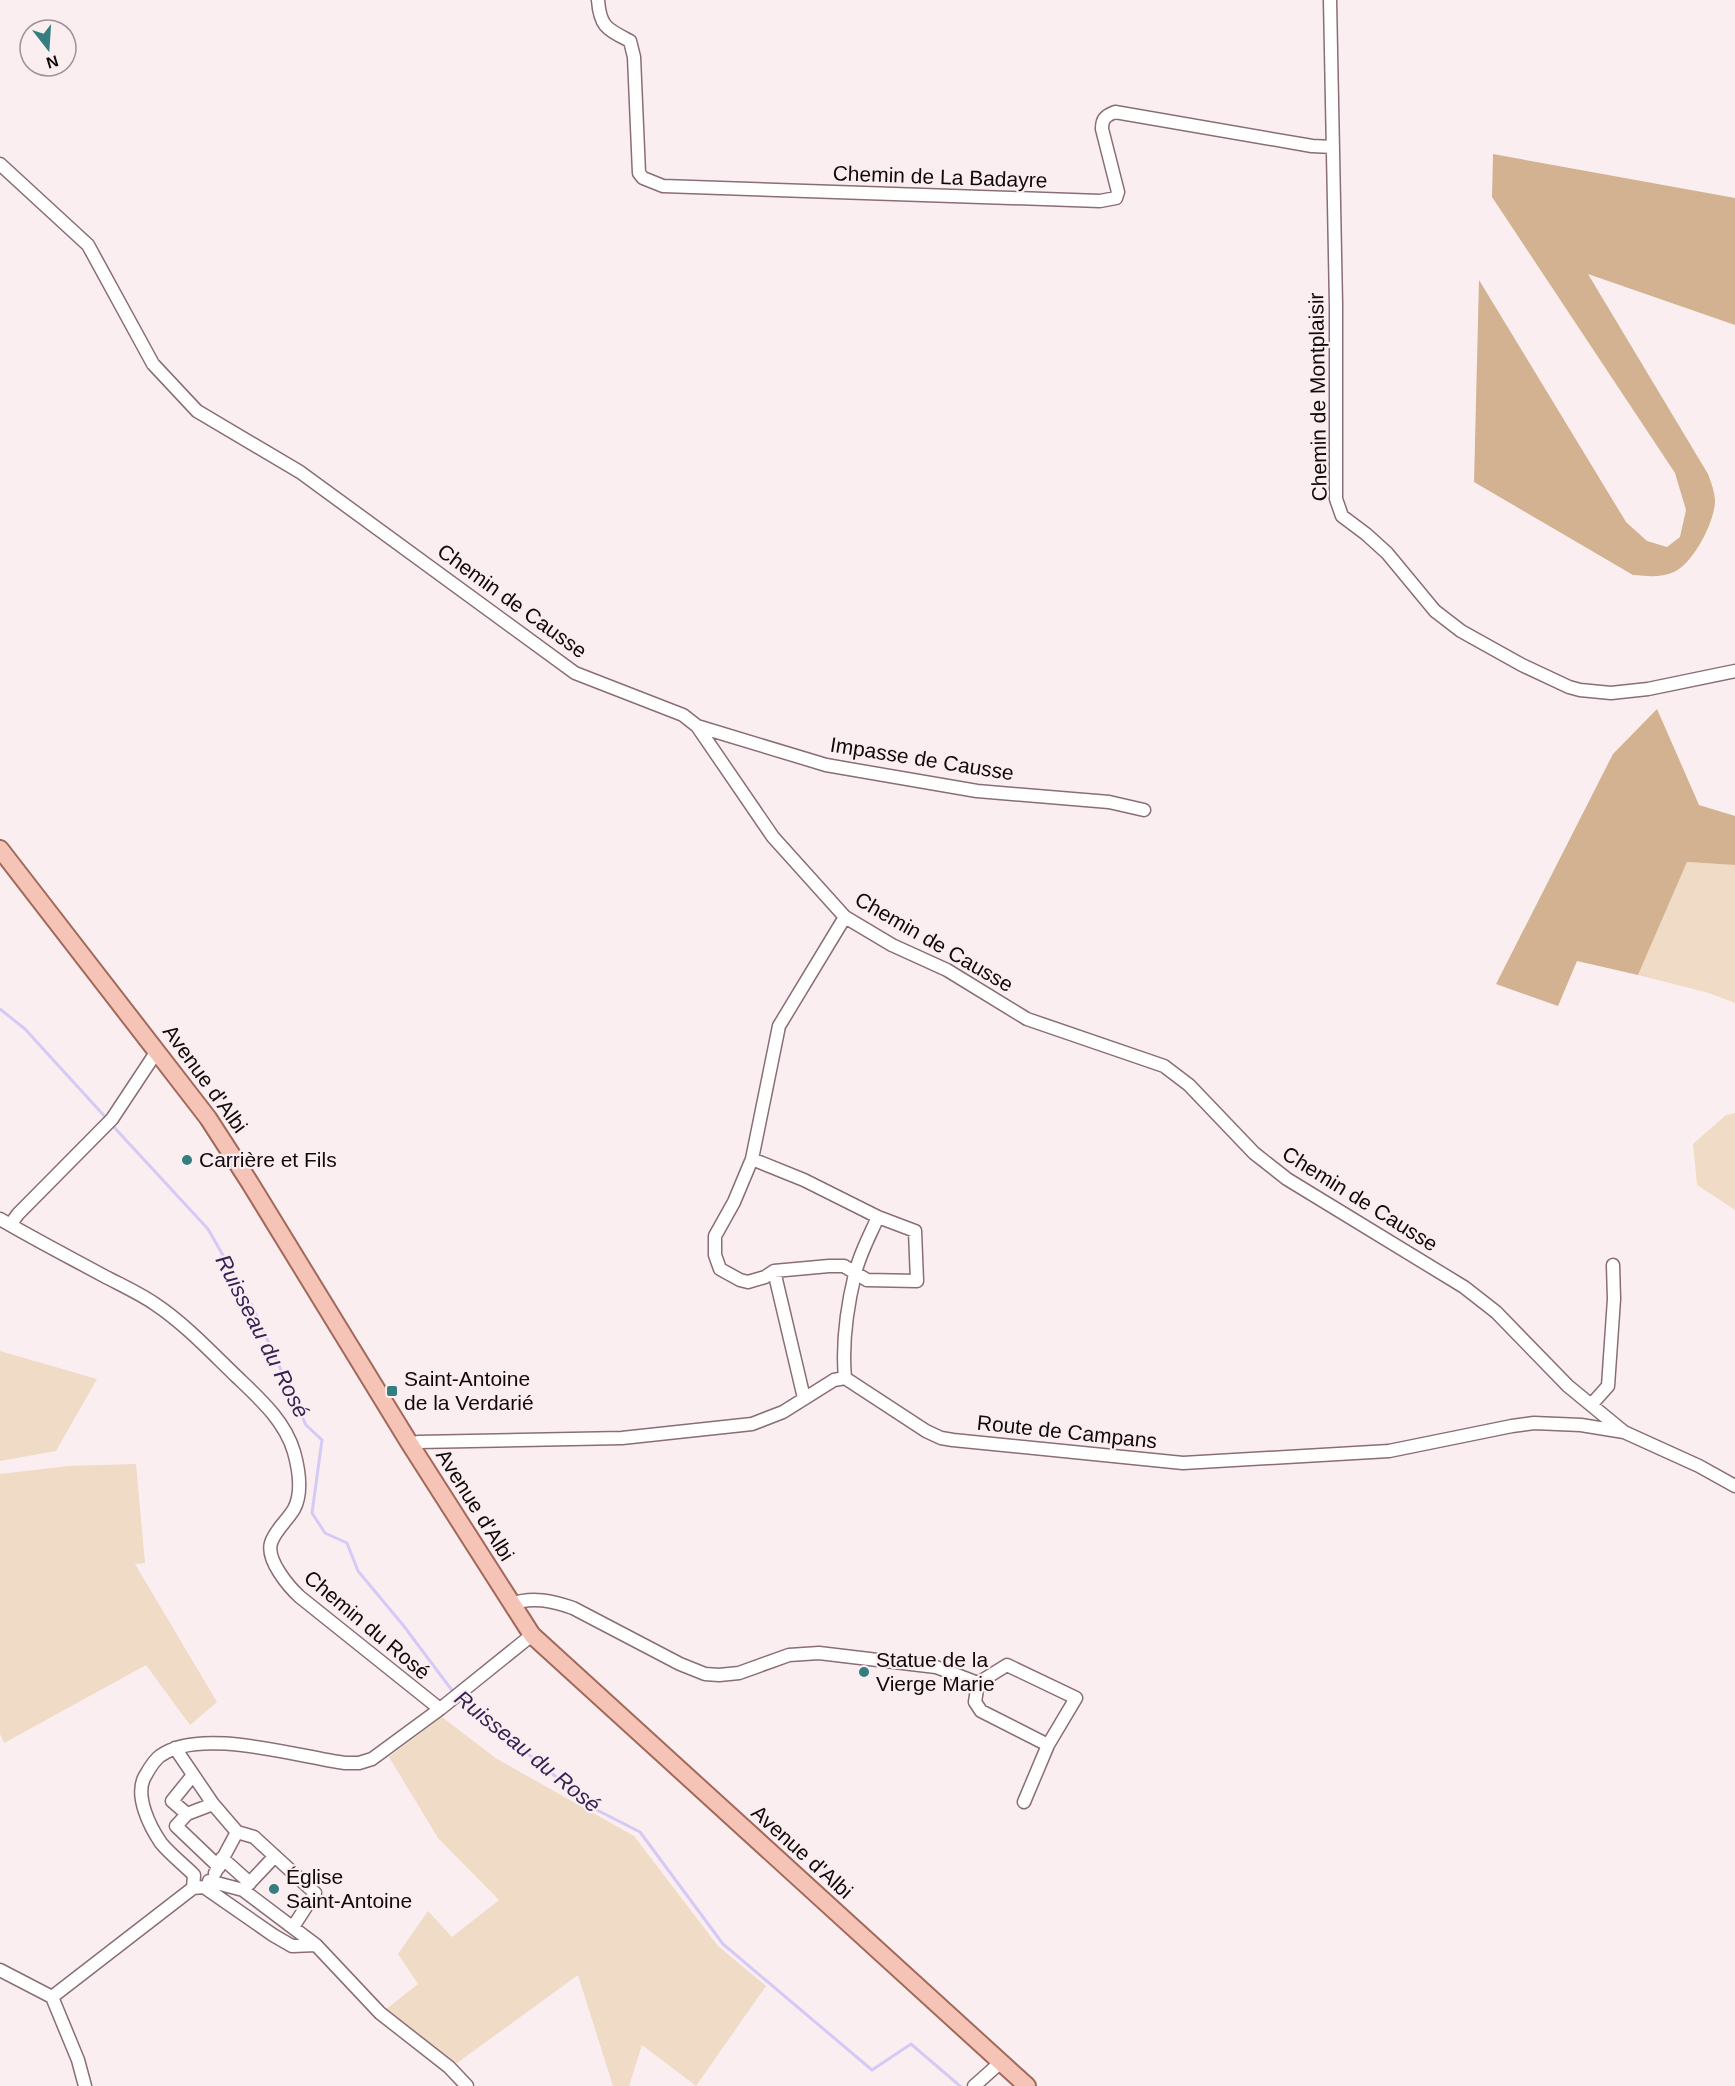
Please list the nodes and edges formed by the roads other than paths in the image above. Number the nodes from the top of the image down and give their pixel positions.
1 (597, 0) edge
2 (1330, 0) edge
3 (1333, 147) junction
4 (0, 164) edge
5 (1735, 671) edge
6 (697, 726) junction
7 (1144, 810) dead end
8 (0, 849) edge
9 (845, 917) junction
10 (157, 1051) junction
11 (752, 1159) junction
12 (878, 1217) junction
13 (5, 1222) edge
14 (1613, 1265) dead end
15 (774, 1271) junction
16 (855, 1272) junction
17 (845, 1378) junction
18 (804, 1398) junction
19 (1591, 1405) junction
20 (1624, 1432) junction
21 (410, 1444) junction
22 (1735, 1486) edge
23 (511, 1604) junction
24 (532, 1635) junction
25 (978, 1683) junction
26 (440, 1709) junction
27 (1048, 1745) junction
28 (175, 1748) junction
29 (193, 1775) junction
30 (1024, 1802) dead end
31 (213, 1804) junction
32 (187, 1814) junction
33 (237, 1832) junction
34 (275, 1856) junction
35 (221, 1863) junction
36 (202, 1885) junction
37 (247, 1886) junction
38 (293, 1927) junction
39 (316, 1945) junction
40 (0, 1970) edge
41 (52, 1996) junction
42 (1000, 2062) junction
43 (86, 2086) edge
44 (467, 2086) edge
45 (974, 2086) edge
46 (1027, 2086) edge

1 - 3 street, Chemin de La Badayre
2 - 3 street, Chemin de Montplaisir
3 - 5 street, Chemin de Montplaisir
4 - 6 street, Chemin de Causse
6 - 7 street, Impasse de Causse
6 - 9 street, Chemin de Causse
8 - 10 main road, Avenue d'Albi
9 - 11 street
9 - 19 street, Chemin de Causse
10 - 13 street
10 - 21 main road, Avenue d'Albi
11 - 12 street
11 - 15 street
12 - 16 street
12 - 16 street
13 - 26 street, Chemin du Rosé
14 - 19 street
15 - 16 street
15 - 18 street
16 - 17 street
17 - 18 street
17 - 20 street, Route de Campans
18 - 21 street
19 - 20 street, Chemin de Causse
20 - 22 street, Route de Campans
21 - 23 main road, Avenue d'Albi
23 - 24 main road, Avenue d'Albi
23 - 25 street
24 - 26 street
24 - 42 main road, Avenue d'Albi
25 - 27 street
25 - 27 street
26 - 28 street
27 - 30 street
28 - 29 street
28 - 36 street
29 - 31 street
29 - 32 street
31 - 32 street
31 - 33 street
32 - 35 street
33 - 34 street
33 - 35 street
34 - 37 street
34 - 38 street
35 - 36 street
35 - 37 street
36 - 37 street
36 - 39 street
36 - 41 street
37 - 38 street
38 - 39 street
39 - 44 street
40 - 41 street
41 - 43 street
42 - 45 street
42 - 46 main road, Avenue d'Albi

